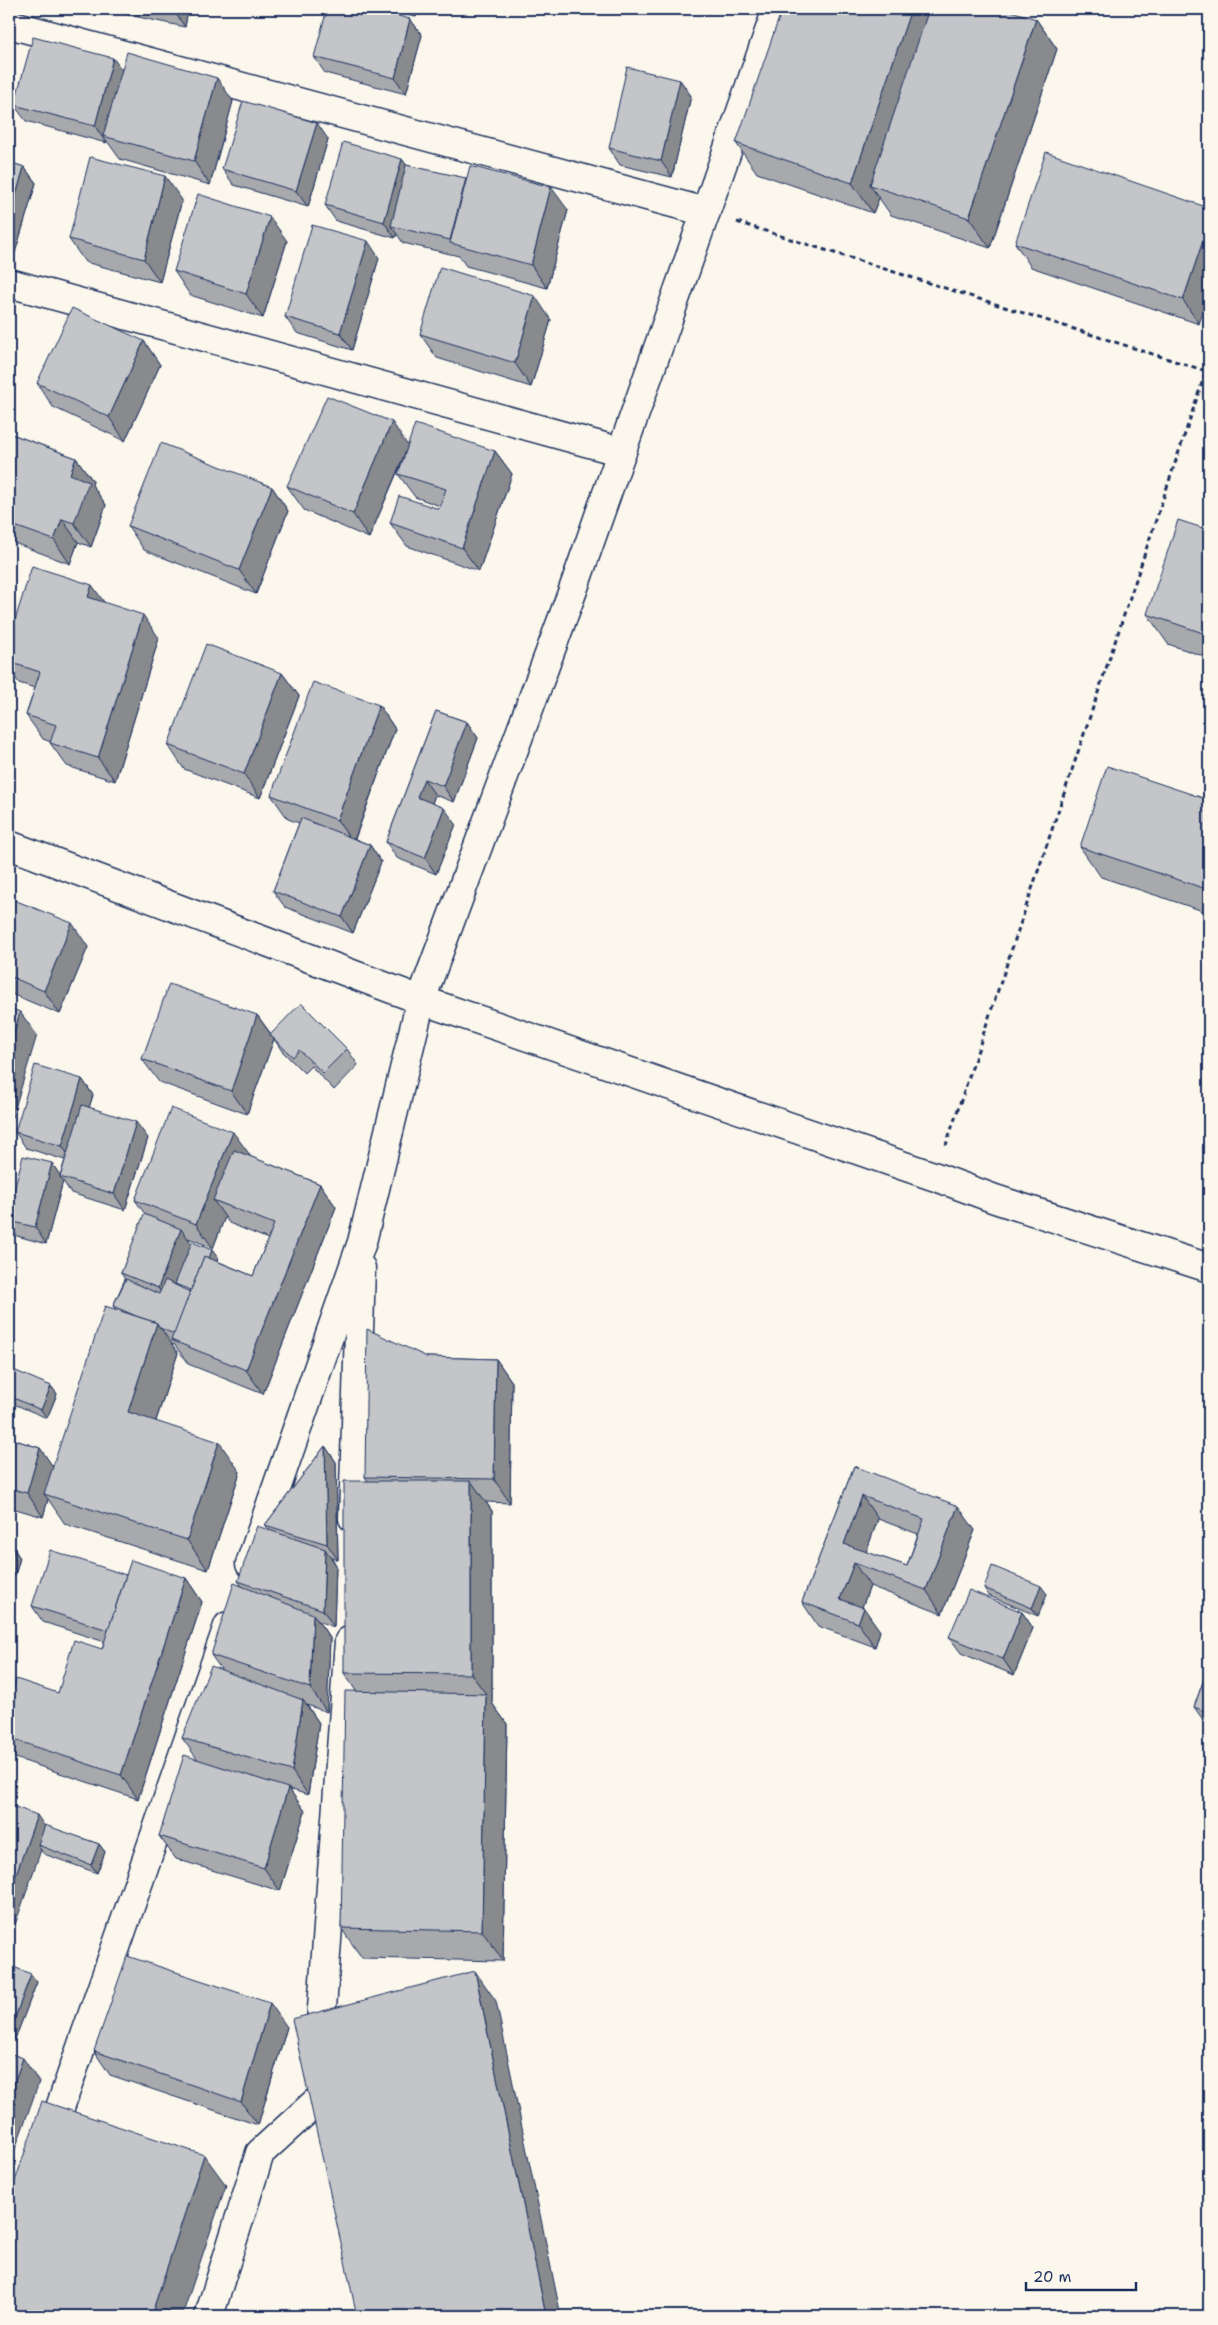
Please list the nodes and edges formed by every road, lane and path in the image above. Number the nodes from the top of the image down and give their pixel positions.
1 (777, 9) edge
2 (9, 24) edge
3 (706, 212) junction
4 (9, 283) edge
5 (622, 452) junction
6 (9, 845) edge
7 (421, 1000) junction
8 (936, 1177) junction
9 (362, 1242) junction
10 (1209, 1268) edge
11 (352, 1539) edge
12 (349, 1618) edge
13 (316, 2102) junction
14 (322, 2132) edge
15 (39, 2168) edge
16 (210, 2316) edge

1 - 3 street
2 - 3 street
3 - 5 street
3 - 8 path
4 - 5 street
5 - 7 street
6 - 7 street
7 - 8 street
7 - 9 street
8 - 10 street
9 - 11 street
9 - 15 street
12 - 13 street
13 - 14 street
13 - 16 street

